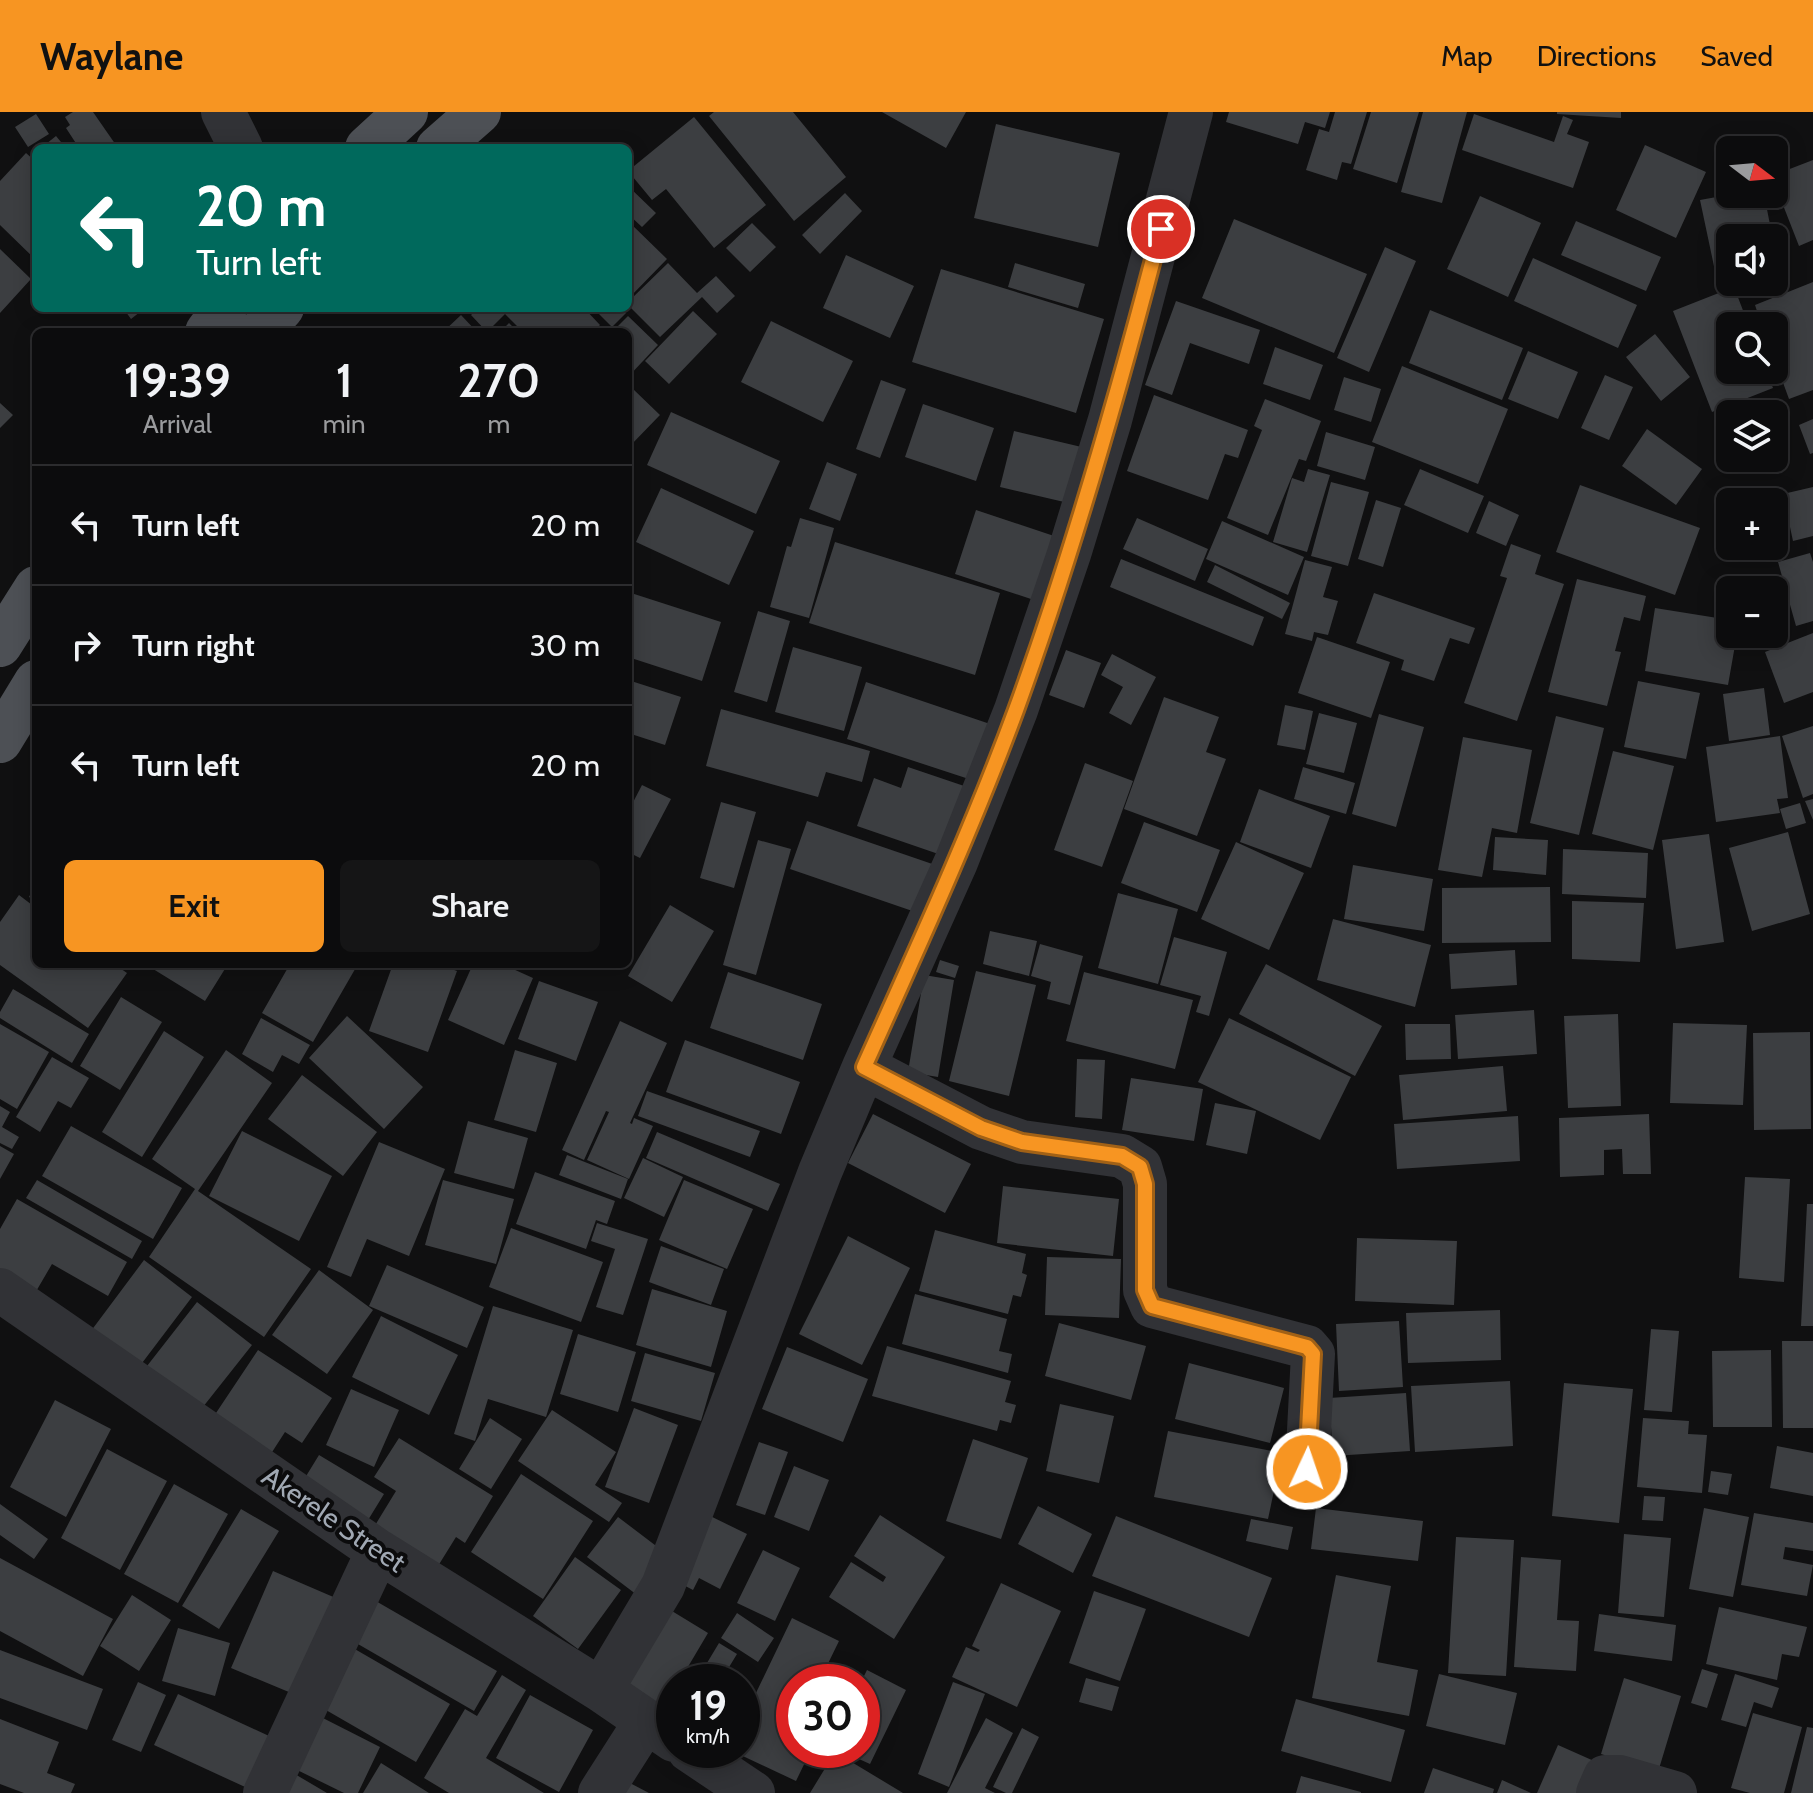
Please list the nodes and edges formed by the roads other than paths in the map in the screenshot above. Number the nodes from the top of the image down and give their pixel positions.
1 (223, 112) edge
2 (406, 112) edge
3 (479, 112) edge
4 (1191, 112) edge
5 (239, 144) edge
6 (371, 144) edge
7 (443, 144) edge
8 (278, 312) edge
9 (264, 328) edge
10 (32, 594) edge
11 (0, 645) edge
12 (32, 689) edge
13 (0, 741) edge
14 (864, 1067) junction
15 (0, 1290) edge
16 (1307, 1469) dead end
17 (378, 1551) junction
18 (601, 1690) junction
19 (656, 1728) edge
20 (656, 1735) edge
21 (716, 1768) edge
22 (265, 1793) edge
23 (600, 1793) edge
24 (753, 1793) edge
25 (1598, 1793) edge
26 (1675, 1793) edge

1 - 5 street
2 - 6 main road
3 - 7 main road
4 - 14 street
8 - 9 main road
10 - 11 main road
12 - 13 main road
14 - 16 street
14 - 18 street
15 - 17 street, Akerele Street
17 - 18 street, Akerele Street
17 - 22 street
18 - 19 street, Akerele Street
20 - 23 street
21 - 24 street
25 - 26 street

